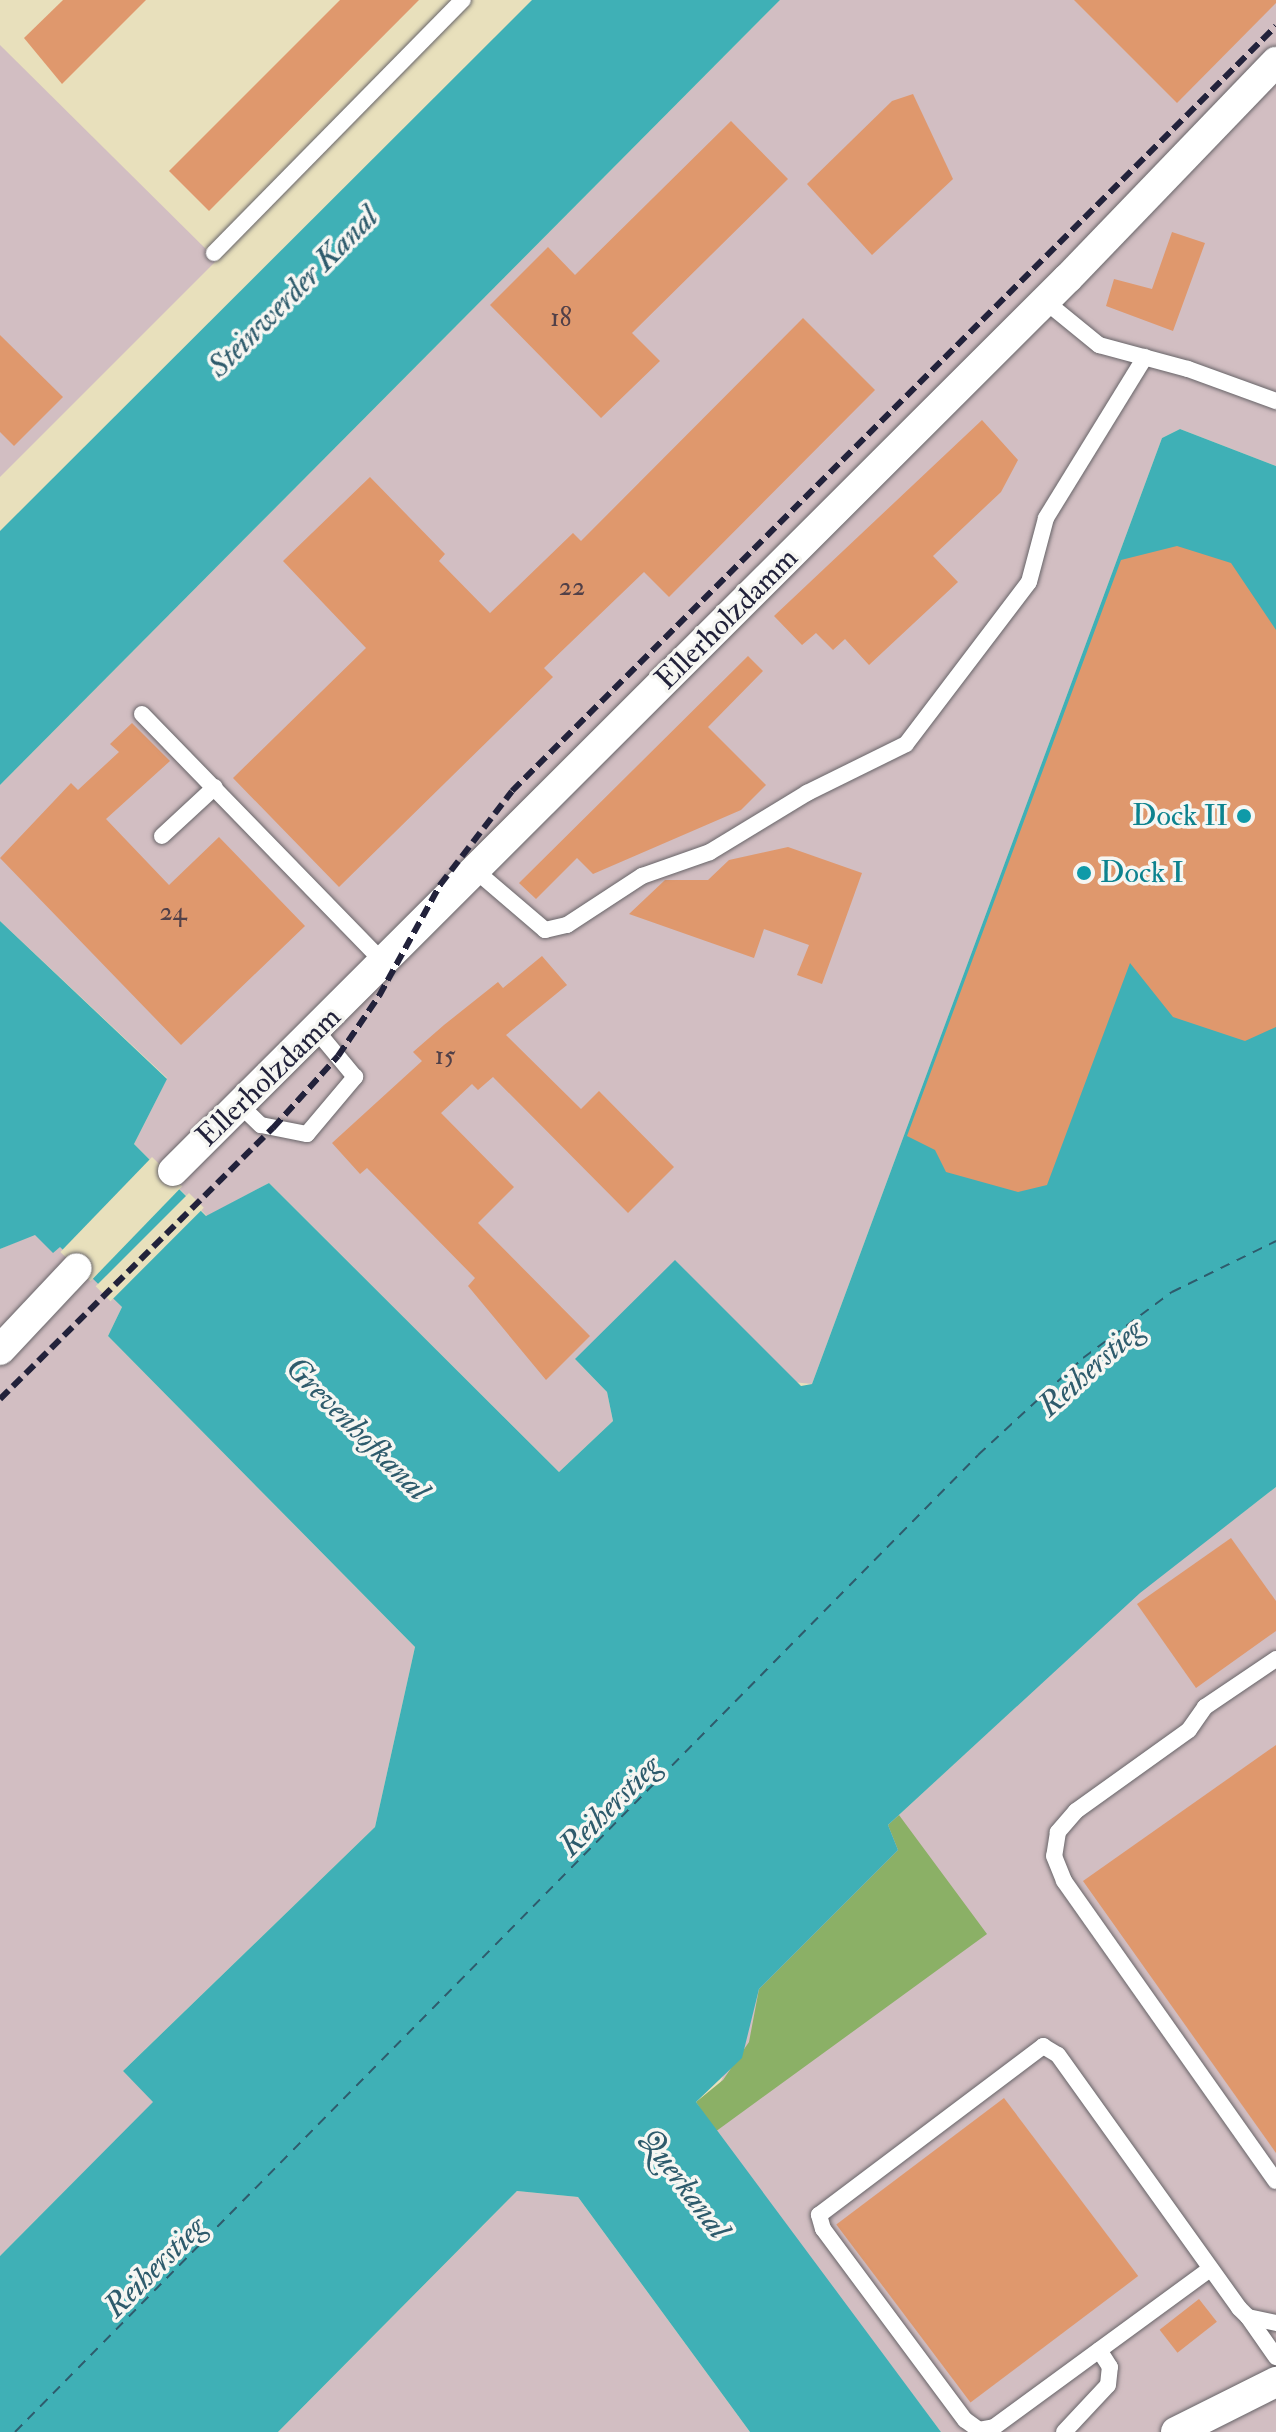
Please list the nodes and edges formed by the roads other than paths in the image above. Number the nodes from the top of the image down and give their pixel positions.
1 (463, 0) edge
2 (1276, 62) edge
3 (214, 253) dead end
4 (1045, 301) junction
5 (1145, 357) junction
6 (1276, 401) edge
7 (142, 714) dead end
8 (215, 787) junction
9 (162, 836) dead end
10 (476, 871) junction
11 (384, 963) junction
12 (316, 1030) junction
13 (240, 1105) junction
14 (173, 1171) dead end
15 (77, 1268) dead end
16 (0, 1350) edge
17 (1276, 1659) edge
18 (1276, 2181) edge
19 (1210, 2269) junction
20 (1248, 2317) junction
21 (1276, 2323) edge
22 (1099, 2350) junction
23 (1276, 2357) edge
24 (1276, 2382) edge
25 (1064, 2432) edge
26 (1176, 2432) edge

1 - 3 lane
2 - 4 street, Ellerholzdamm
4 - 5 lane
4 - 10 street, Ellerholzdamm
5 - 6 lane
5 - 10 lane
7 - 8 lane
8 - 9 lane
8 - 11 lane
10 - 11 street, Ellerholzdamm
11 - 12 street, Ellerholzdamm
12 - 13 street, Ellerholzdamm
12 - 13 lane
13 - 14 street, Ellerholzdamm
15 - 16 street
17 - 18 lane
19 - 20 lane
19 - 22 lane
19 - 22 lane
20 - 21 lane
20 - 23 lane
22 - 25 lane
24 - 26 street

